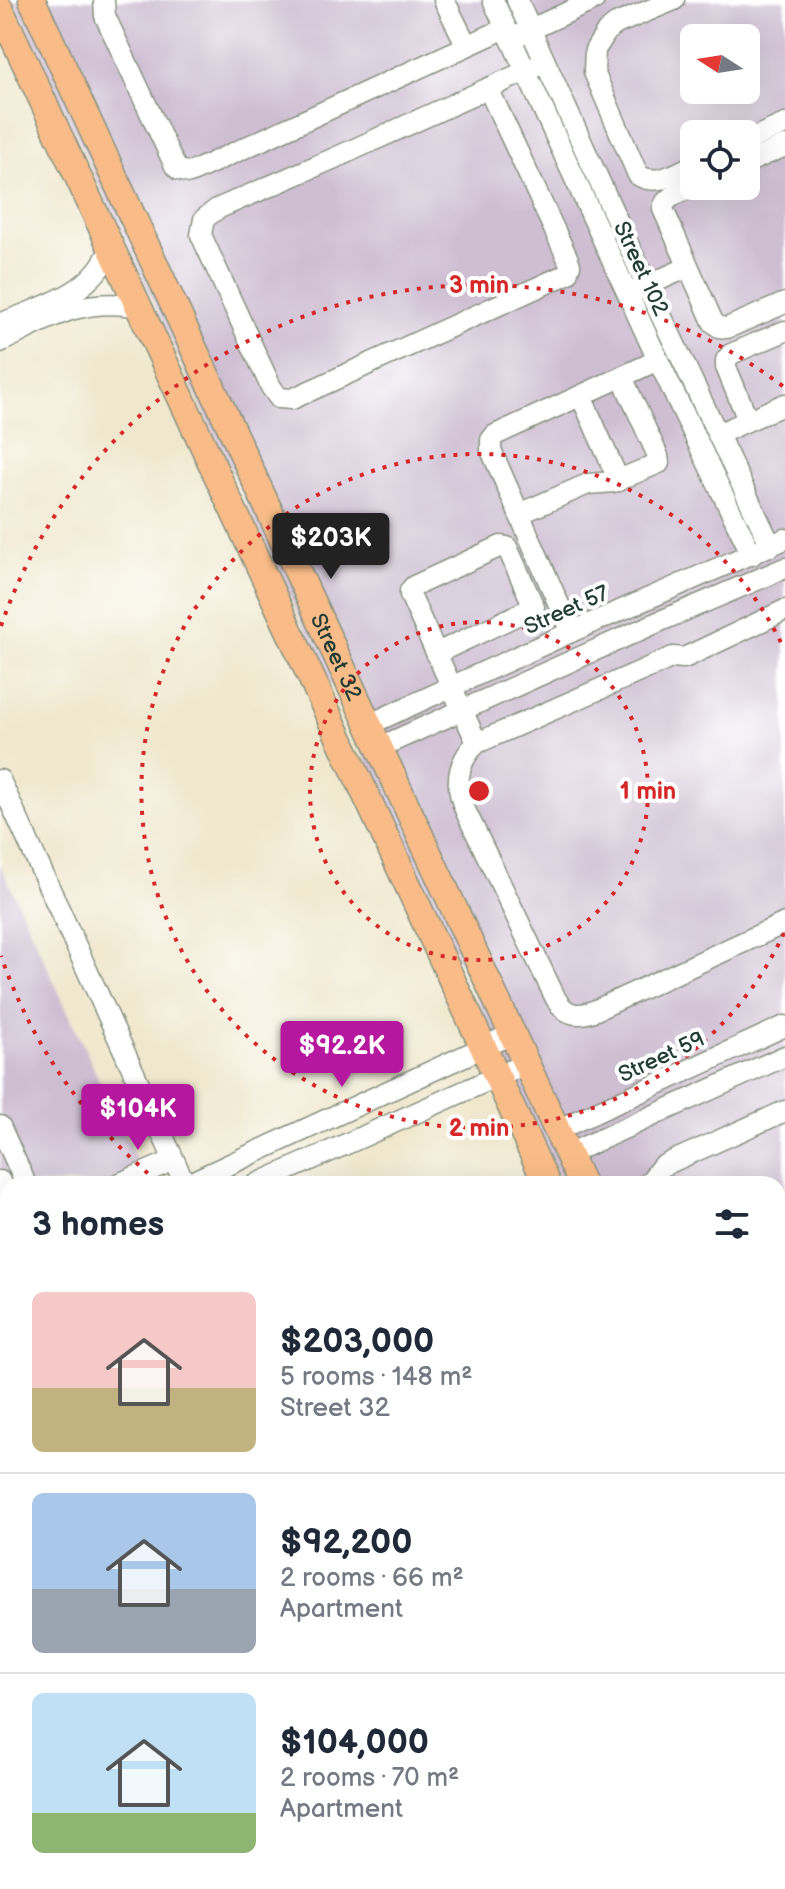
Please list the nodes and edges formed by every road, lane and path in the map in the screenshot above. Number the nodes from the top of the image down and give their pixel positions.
1 (32, 0) edge
2 (104, 0) edge
3 (444, 0) edge
4 (594, 0) edge
5 (674, 0) edge
6 (522, 1) edge
7 (0, 9) edge
8 (502, 20) edge
9 (531, 29) junction
10 (466, 44) junction
11 (545, 62) junction
12 (524, 72) junction
13 (488, 88) junction
14 (785, 124) edge
15 (760, 135) edge
16 (785, 146) edge
17 (760, 157) edge
18 (680, 171) edge
19 (680, 193) edge
20 (110, 249) junction
21 (688, 267) junction
22 (647, 286) junction
23 (628, 294) junction
24 (785, 303) edge
25 (136, 306) junction
26 (0, 324) edge
27 (785, 331) edge
28 (0, 342) edge
29 (658, 360) junction
30 (622, 377) junction
31 (581, 396) junction
32 (785, 404) edge
33 (748, 420) junction
34 (718, 434) junction
35 (619, 481) junction
36 (519, 514) junction
37 (769, 547) edge
38 (785, 568) edge
39 (650, 600) junction
40 (785, 610) edge
41 (658, 622) junction
42 (571, 632) junction
43 (437, 653) junction
44 (673, 657) junction
45 (453, 688) junction
46 (463, 710) junction
47 (373, 736) junction
48 (477, 743) junction
49 (343, 750) junction
50 (0, 780) edge
51 (785, 923) edge
52 (785, 1026) edge
53 (514, 1033) junction
54 (483, 1047) junction
55 (785, 1056) edge
56 (527, 1063) junction
57 (497, 1076) junction
58 (785, 1111) edge
59 (0, 1126) edge
60 (563, 1142) junction
61 (174, 1160) junction
62 (22, 1176) edge
63 (137, 1176) edge
64 (182, 1176) edge
65 (203, 1176) edge
66 (275, 1176) edge
67 (543, 1176) edge
68 (578, 1176) edge
69 (654, 1176) edge

1 - 47 main road, Street 32
2 - 10 street
3 - 10 street
4 - 9 street
5 - 18 street
6 - 8 street
6 - 9 street, Street 102
7 - 20 main road, Street 32
8 - 9 street
8 - 10 street
8 - 12 street, Street 102
9 - 11 street, Street 102
11 - 12 street
11 - 22 street, Street 102
12 - 13 street
12 - 23 street, Street 102
13 - 13 street
14 - 15 street
16 - 17 street
19 - 21 street
20 - 25 main road, Street 32
20 - 26 street
21 - 22 street
21 - 24 street
22 - 23 street
22 - 34 street, Street 102
23 - 29 street, Street 102
25 - 28 street
25 - 49 main road, Street 32
27 - 33 street
29 - 30 street
29 - 37 street, Street 102
30 - 31 street
30 - 35 street
31 - 35 street
31 - 36 street
32 - 33 street
33 - 34 street
34 - 37 street, Street 102
35 - 36 street
36 - 42 street
37 - 39 street, Street 57
38 - 41 street
39 - 41 street
39 - 42 street, Street 57
40 - 44 street
41 - 44 street
41 - 46 street
42 - 45 street, Street 57
43 - 43 street
43 - 45 street
44 - 48 street
45 - 46 street
45 - 47 street, Street 57
46 - 47 street
46 - 48 street
47 - 49 main road
47 - 53 main road, Street 32
48 - 51 street
49 - 54 main road, Street 32
50 - 61 street
52 - 60 street, Street 59
53 - 54 street
53 - 56 main road, Street 32
54 - 57 main road, Street 32
54 - 65 street
55 - 60 street
56 - 57 street
56 - 60 main road, Street 32
57 - 66 street
57 - 67 main road, Street 32
58 - 69 street
59 - 62 street
60 - 68 main road, Street 32
61 - 63 street
61 - 64 street

